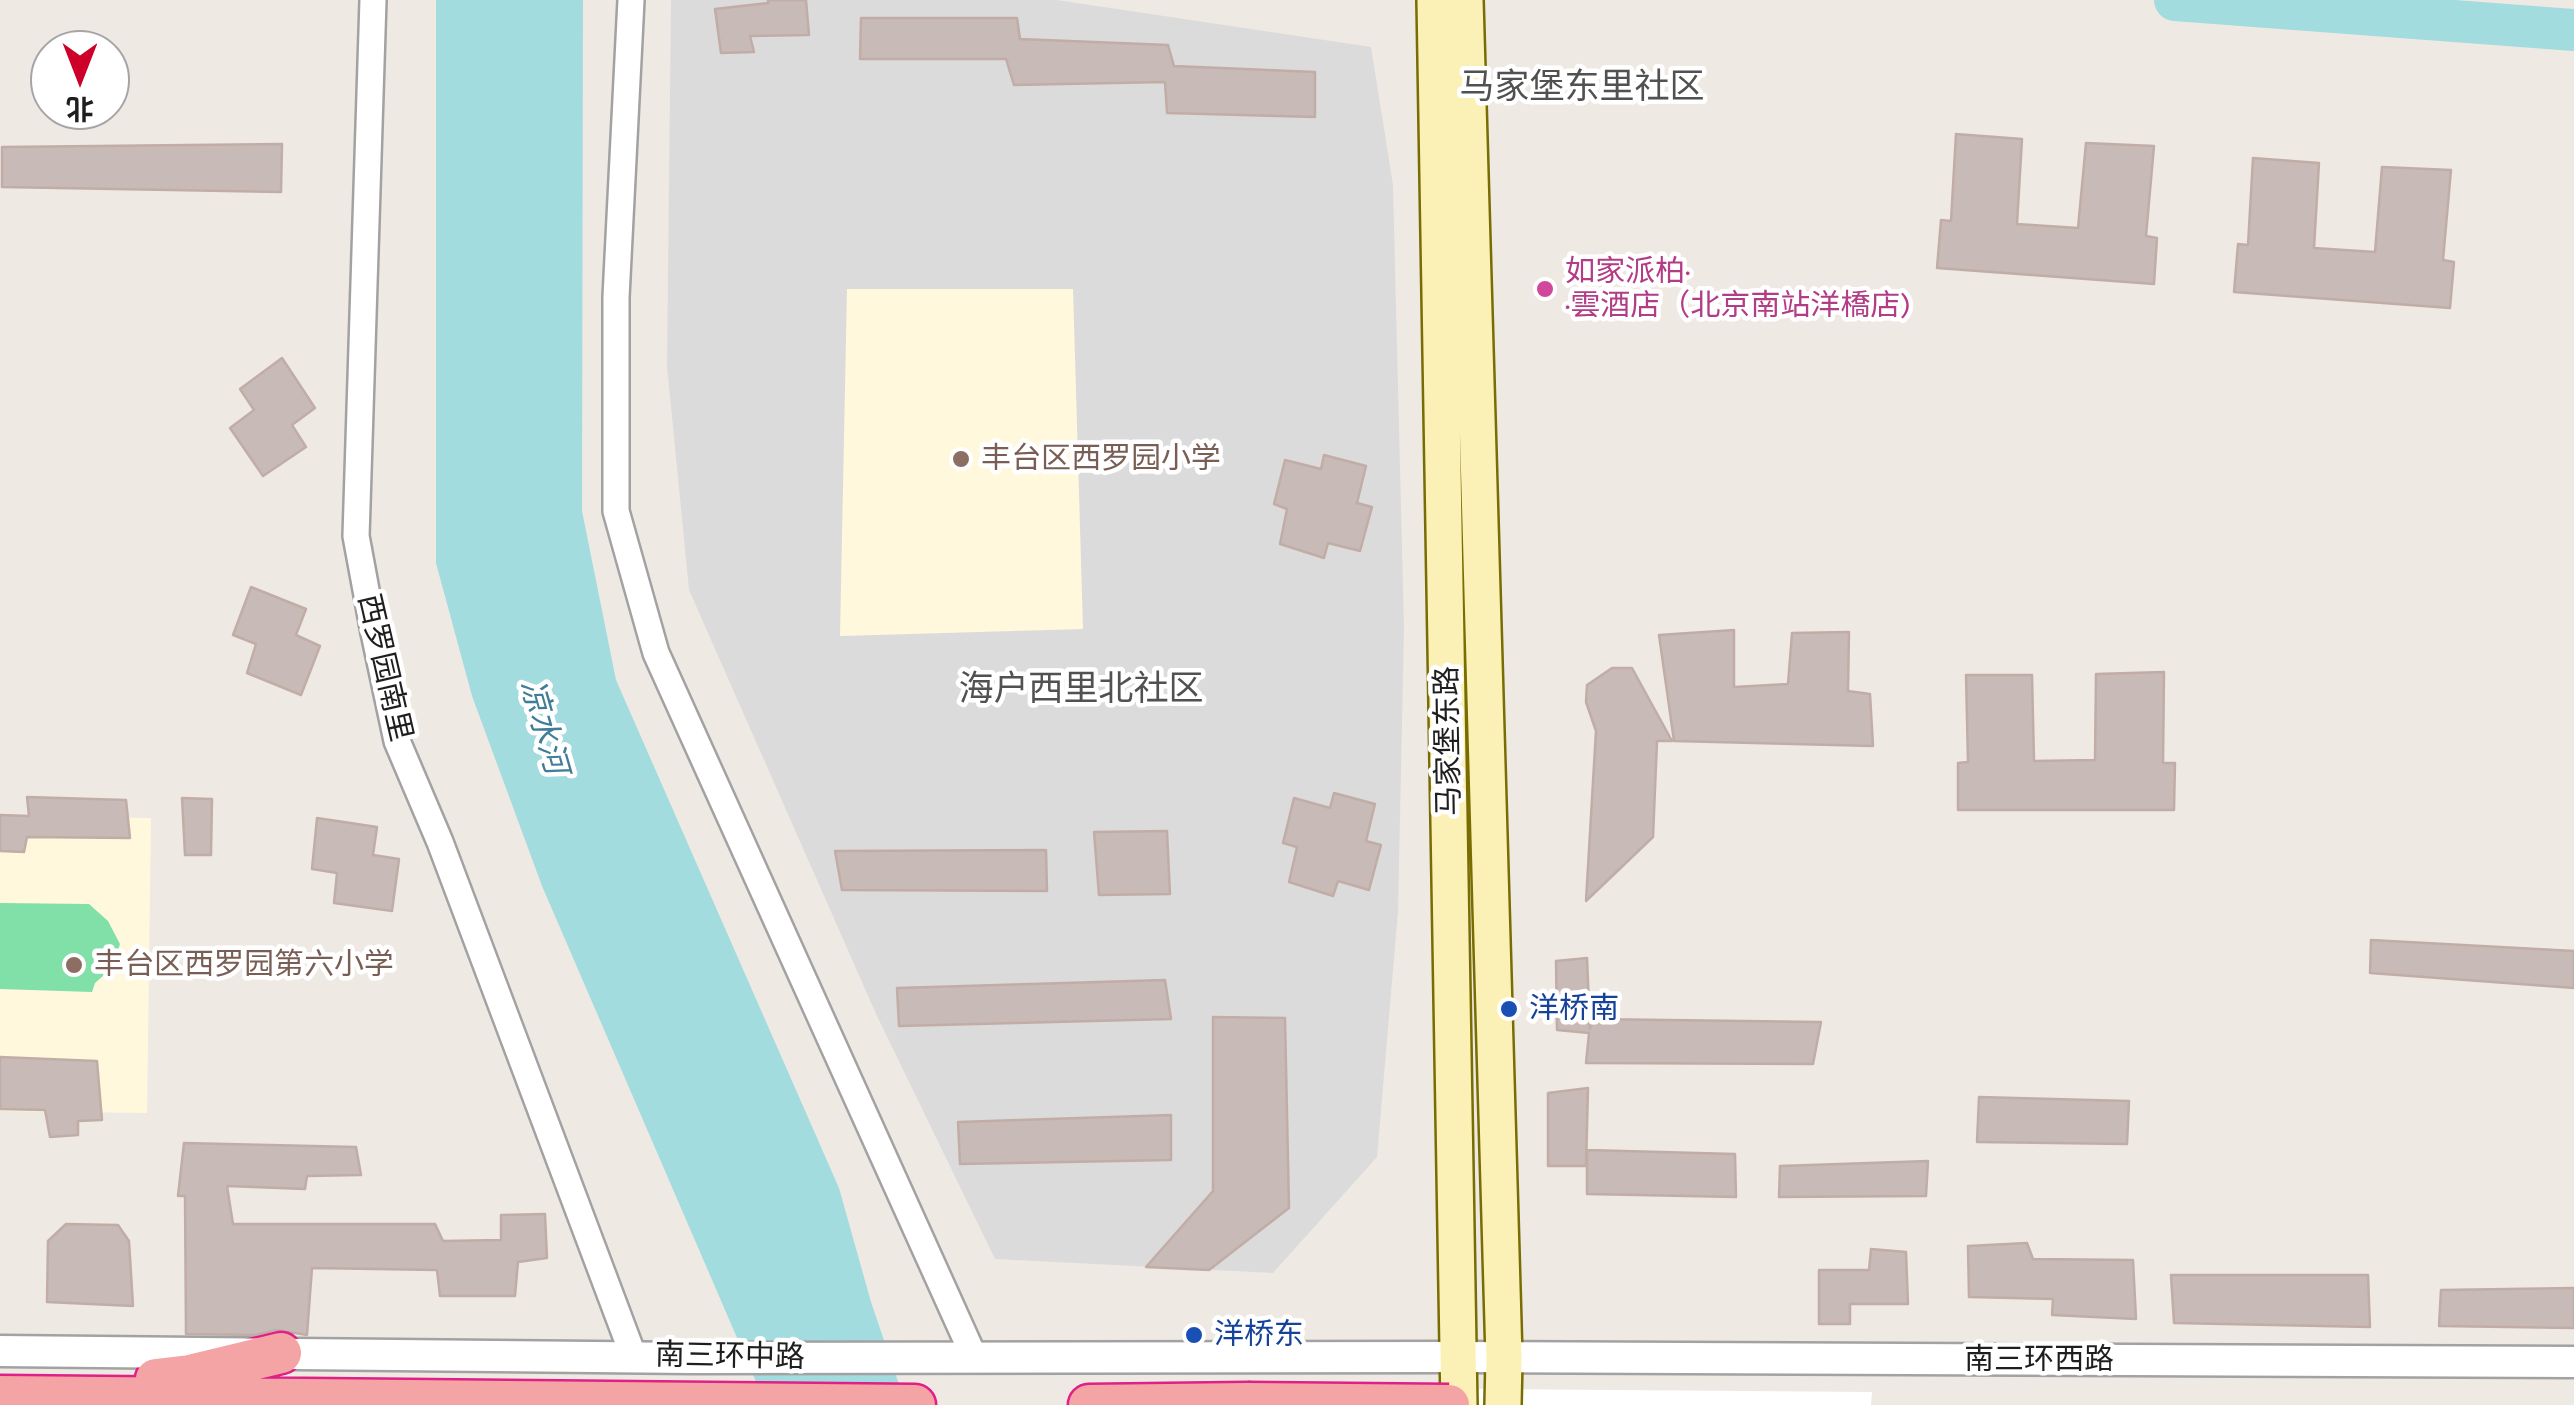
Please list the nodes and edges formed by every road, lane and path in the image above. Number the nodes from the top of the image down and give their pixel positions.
1 (373, 0) edge
2 (631, 0) edge
3 (1435, 0) edge
4 (1465, 0) edge
5 (1452, 82) junction
6 (0, 1350) edge
7 (281, 1352) junction
8 (632, 1355) junction
9 (1294, 1357) junction
10 (1460, 1357) junction
11 (1504, 1358) junction
12 (975, 1359) junction
13 (2574, 1362) edge
14 (0, 1396) edge
15 (69, 1397) junction
16 (1248, 1403) edge
17 (914, 1405) edge
18 (1089, 1405) edge
19 (1294, 1405) edge
20 (1449, 1405) edge
21 (1459, 1405) edge
22 (1503, 1405) edge

1 - 8 street, 西罗园南里
2 - 12 street
3 - 5 main road
4 - 5 main road
5 - 10 main road, 马家堡东路
5 - 11 main road, 马家堡东路
6 - 7 street, 南三环中路
7 - 8 street, 南三环中路
7 - 15 highway
8 - 12 street, 南三环中路
9 - 10 street, 南三环中路
9 - 12 street, 南三环中路
9 - 19 street
10 - 11 street, 南三环西路
10 - 21 main road, 马家堡东路
11 - 13 street, 南三环西路
11 - 22 main road, 马家堡东路
14 - 15 highway
15 - 17 highway
16 - 18 highway
16 - 20 highway, bridge

